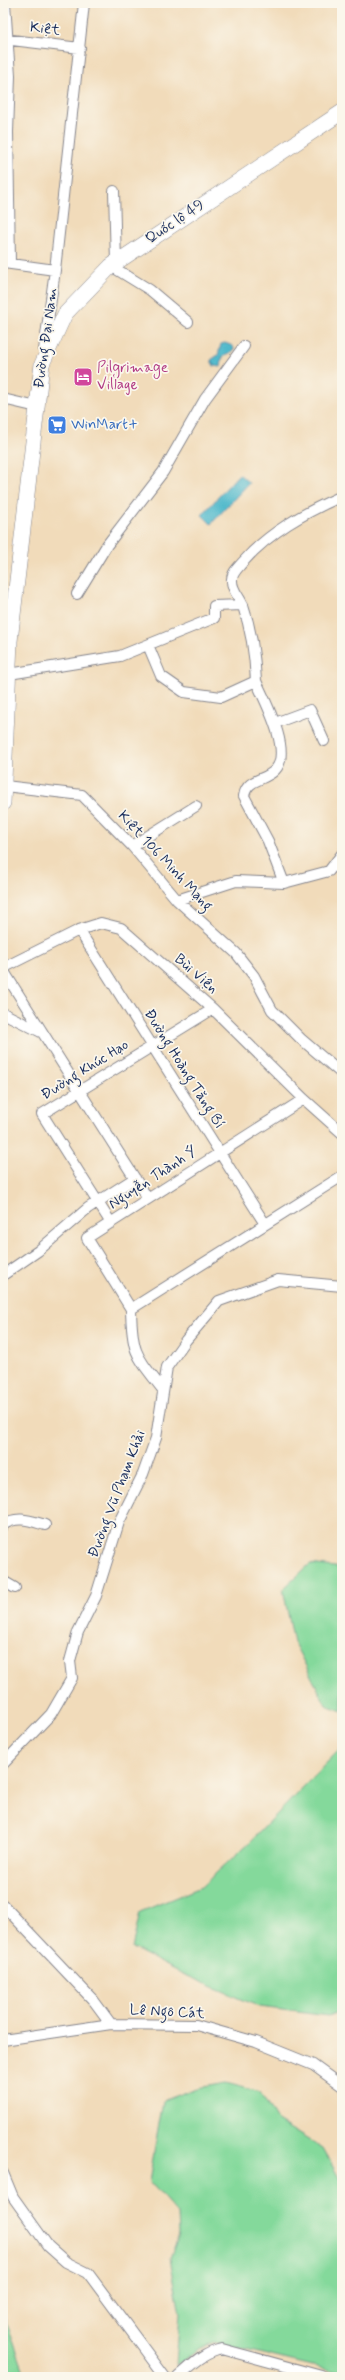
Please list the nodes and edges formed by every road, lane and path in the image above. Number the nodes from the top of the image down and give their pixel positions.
1 (5, 3) edge
2 (84, 3) edge
3 (5, 39) edge
4 (80, 48) junction
5 (7, 76) edge
6 (342, 112) edge
7 (6, 132) edge
8 (114, 191) dead end
9 (6, 201) edge
10 (6, 263) edge
11 (113, 264) junction
12 (55, 270) junction
13 (188, 322) dead end
14 (244, 346) dead end
15 (42, 364) junction
16 (3, 399) edge
17 (37, 407) junction
18 (342, 496) edge
19 (77, 594) dead end
20 (243, 605) junction
21 (7, 627) edge
22 (148, 645) junction
23 (9, 674) junction
24 (256, 681) junction
25 (275, 723) junction
26 (324, 741) dead end
27 (5, 786) junction
28 (3, 803) edge
29 (196, 806) dead end
30 (132, 846) junction
31 (342, 854) edge
32 (284, 883) junction
33 (177, 900) junction
34 (78, 930) junction
35 (3, 969) edge
36 (213, 1009) junction
37 (3, 1013) edge
38 (43, 1033) junction
39 (152, 1046) junction
40 (342, 1074) edge
41 (80, 1091) junction
42 (304, 1099) junction
43 (342, 1133) edge
44 (220, 1153) junction
45 (342, 1176) edge
46 (135, 1178) junction
47 (148, 1199) junction
48 (98, 1202) junction
49 (111, 1223) junction
50 (265, 1224) junction
51 (3, 1275) edge
52 (342, 1286) edge
53 (131, 1308) junction
54 (163, 1390) junction
55 (3, 1525) edge
56 (45, 1526) dead end
57 (3, 1581) edge
58 (15, 1588) dead end
59 (3, 1764) edge
60 (3, 1905) edge
61 (111, 2024) junction
62 (3, 2040) edge
63 (342, 2086) edge
64 (3, 2173) edge
65 (164, 2377) edge
66 (178, 2377) edge
67 (325, 2377) edge

1 - 3 street
2 - 4 street, Đường Đại Nam
3 - 4 street, Kiệt
3 - 5 street
4 - 12 street, Đường Đại Nam
5 - 7 street
6 - 11 highway, Quốc lộ 49
7 - 9 street
8 - 11 street
9 - 10 street
10 - 12 street
11 - 13 street
11 - 15 highway, Quốc lộ 49
12 - 15 street, Đường Đại Nam
14 - 19 street
15 - 17 highway, Đường Đại Nam
16 - 17 street
17 - 21 highway, Đường Đại Nam
18 - 20 street
20 - 22 street
20 - 24 street
21 - 23 highway, Đường Đại Nam
22 - 23 street
22 - 24 street
23 - 27 highway, Đường Đại Nam
24 - 25 street
25 - 26 street
25 - 32 street
27 - 28 highway, Đường Đại Nam
27 - 30 street, Kiệt 106 Minh Mạng
29 - 30 street
30 - 33 street, Kiệt 106 Minh Mạng
31 - 32 street
32 - 33 street
33 - 40 street, Kiệt 106 Minh Mạng
34 - 35 street, Bùi Viện
34 - 36 street, Bùi Viện
34 - 39 street, Đường Hoàng Tăng Bí
35 - 38 street
36 - 39 street, Đường Khúc Hạo
36 - 42 street, Bùi Viện
37 - 38 street
38 - 41 street
39 - 41 street, Đường Khúc Hạo
39 - 44 street, Đường Hoàng Tăng Bí
41 - 46 street
41 - 48 street, Đường Khúc Hạo
42 - 43 street, Bùi Viện
42 - 44 street, Nguyễn Thành Ý
44 - 47 street, Nguyễn Thành Ý
44 - 50 street, Đường Hoàng Tăng Bí
45 - 50 street
46 - 47 street
46 - 48 street
47 - 49 street, Nguyễn Thành Ý
48 - 49 street, Đường Khúc Hạo
48 - 51 street
49 - 53 street, Nguyễn Thành Ý
50 - 53 street
52 - 54 street, Đường Vũ Phạm Khải
53 - 54 street
54 - 59 street, Đường Vũ Phạm Khải
55 - 56 street
57 - 58 street
60 - 61 street
61 - 62 street, Lê Ngô Cát
61 - 63 street, Lê Ngô Cát
64 - 65 street
66 - 67 street

